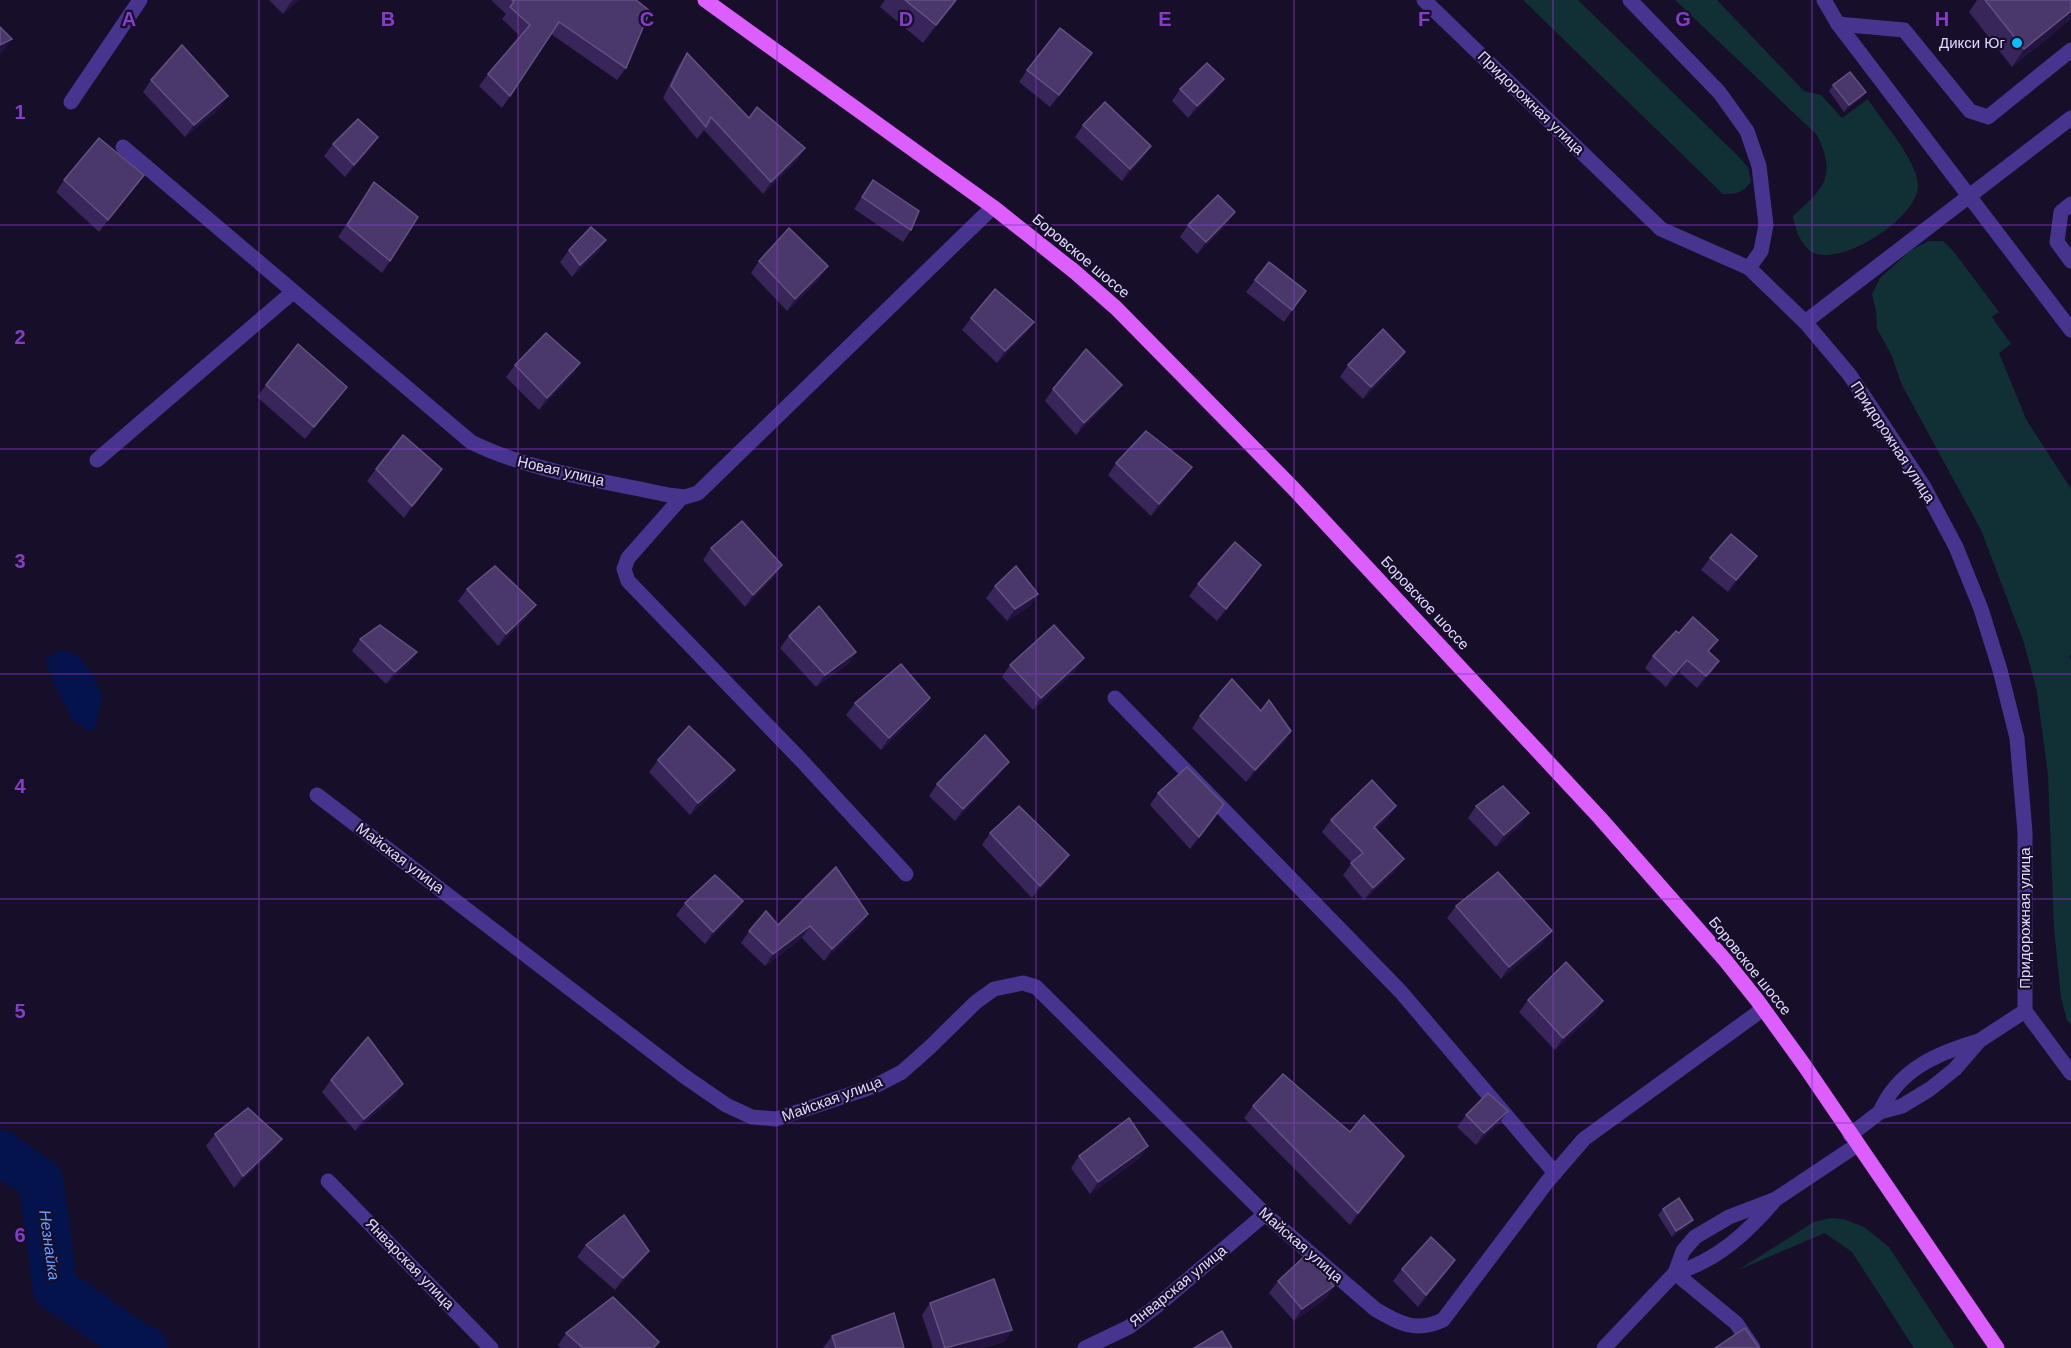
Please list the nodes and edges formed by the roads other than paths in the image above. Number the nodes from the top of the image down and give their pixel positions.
1 (140, 0) edge
2 (705, 0) edge
3 (1424, 0) edge
4 (1630, 0) edge
5 (1824, 0) edge
6 (1838, 24) junction
7 (2071, 50) edge
8 (71, 102) dead end
9 (2071, 118) edge
10 (123, 147) dead end
11 (1969, 196) junction
12 (2071, 204) edge
13 (993, 207) junction
14 (2071, 261) edge
15 (1749, 268) junction
16 (293, 292) junction
17 (1805, 322) junction
18 (2071, 330) edge
19 (97, 460) dead end
20 (682, 497) junction
21 (1115, 698) dead end
22 (317, 795) dead end
23 (906, 874) dead end
24 (1764, 1009) junction
25 (2025, 1011) junction
26 (1979, 1041) junction
27 (2071, 1073) edge
28 (1880, 1112) junction
29 (1854, 1140) junction
30 (1555, 1173) junction
31 (328, 1181) dead end
32 (1776, 1199) junction
33 (1265, 1214) junction
34 (1675, 1273) junction
35 (491, 1348) edge
36 (1085, 1348) edge
37 (1604, 1348) edge
38 (1753, 1348) edge
39 (1997, 1348) edge

1 - 8 street
2 - 13 main road, Боровское шоссе
3 - 15 street, Придорожная улица
4 - 15 street
5 - 6 street
6 - 7 street
6 - 11 street
9 - 11 street
10 - 16 street, Новая улица
11 - 17 street
11 - 18 street
12 - 14 street
13 - 20 street
13 - 24 main road, Боровское шоссе
15 - 17 street, Придорожная улица
16 - 19 street
16 - 20 street, Новая улица
17 - 25 street, Придорожная улица
20 - 23 street
21 - 30 street
22 - 33 street, Майская улица
24 - 29 main road, Боровское шоссе
24 - 30 street
25 - 26 street
25 - 27 street
26 - 28 street
26 - 28 street
28 - 29 street
29 - 32 street
29 - 39 main road, Боровское шоссе
30 - 33 street, Майская улица
31 - 35 street, Январская улица
32 - 34 street
32 - 34 street
33 - 36 street, Январская улица
34 - 37 street
34 - 38 street

